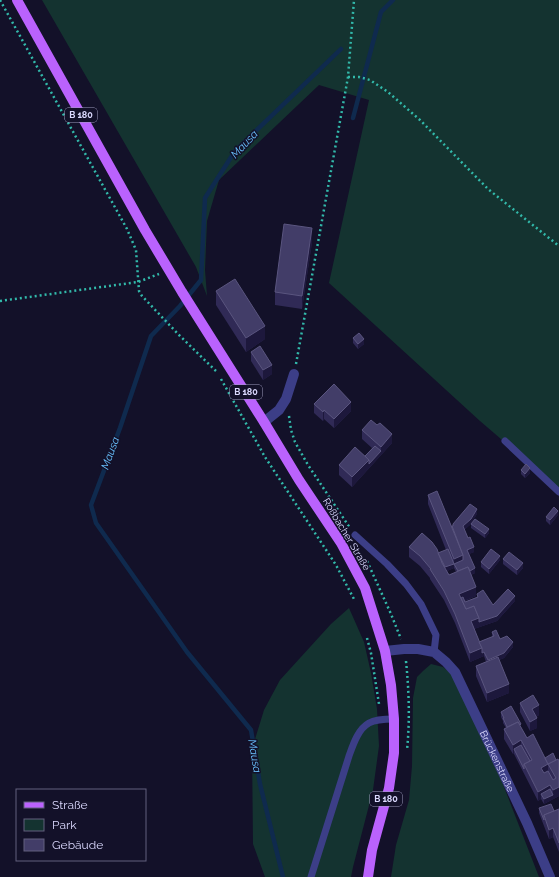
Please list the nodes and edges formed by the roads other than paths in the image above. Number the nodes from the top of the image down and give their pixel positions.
1 (17, 0) edge
2 (294, 374) road end
3 (264, 422) junction
4 (505, 442) dead end
5 (559, 492) edge
6 (355, 535) dead end
7 (385, 651) junction
8 (434, 652) junction
9 (394, 719) junction
10 (311, 877) edge
11 (368, 877) edge
12 (550, 877) edge

1 - 3 main road, Roßbacher Straße / B 180
2 - 3 street
3 - 7 main road, Roßbacher Straße / B 180
4 - 5 lane
6 - 8 lane
7 - 8 street
7 - 9 main road, Roßbacher Straße / B 180
8 - 12 street, Brückenstraße
9 - 10 lane
9 - 11 main road, Roßbacher Straße / B 180

